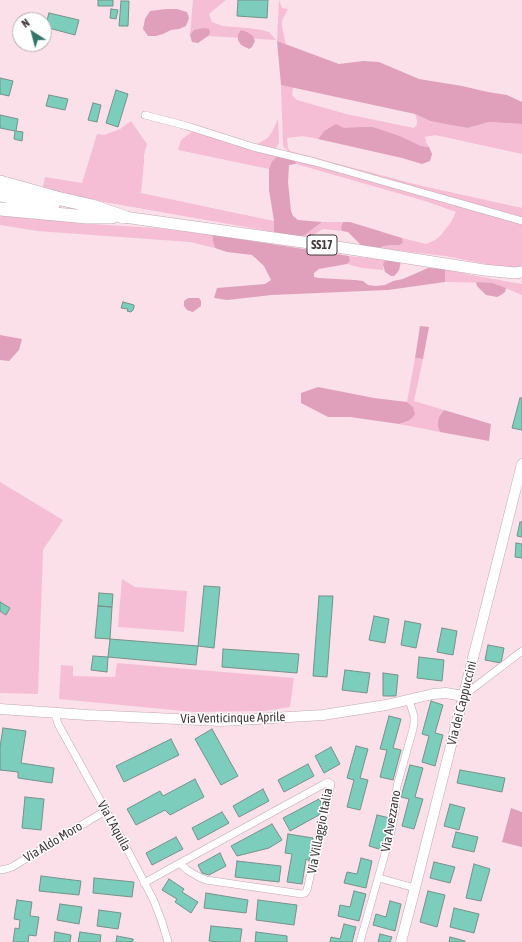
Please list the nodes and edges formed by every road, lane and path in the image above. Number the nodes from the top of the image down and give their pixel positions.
1 (145, 115) dead end
2 (0, 182) edge
3 (0, 195) edge
4 (0, 203) edge
5 (0, 208) edge
6 (82, 210) junction
7 (124, 217) junction
8 (522, 221) edge
9 (484, 270) junction
10 (522, 272) edge
11 (522, 280) edge
12 (522, 464) edge
13 (522, 651) edge
14 (463, 696) junction
15 (409, 700) junction
16 (0, 708) edge
17 (55, 713) junction
18 (105, 810) junction
19 (180, 863) junction
20 (0, 870) edge
21 (379, 878) junction
22 (144, 882) junction
23 (415, 888) junction
24 (168, 942) edge
25 (360, 942) edge
26 (401, 942) edge

1 - 8 street
2 - 7 highway
3 - 6 highway, SS17
4 - 6 highway, SS17
5 - 7 highway
6 - 7 highway, SS17
7 - 9 main road, SS17
9 - 10 main road, SS17
9 - 11 main road, SS17
12 - 14 street, Via dei Cappuccini
13 - 14 street
14 - 15 street, Via Venticinque Aprile
14 - 23 street, Via dei Cappuccini
15 - 17 street, Via Venticinque Aprile
15 - 21 street, Via Avezzano
16 - 17 street, Via Venticinque Aprile
17 - 18 street, Via L'Aquila
18 - 20 street, Via Aldo Moro
18 - 22 street, Via L'Aquila
19 - 19 street, Via Villaggio Italia
19 - 22 street, Via Villaggio Italia
21 - 23 street
21 - 25 street, Via Avezzano
22 - 24 street, Via L'Aquila
23 - 26 street, Via dei Cappuccini

